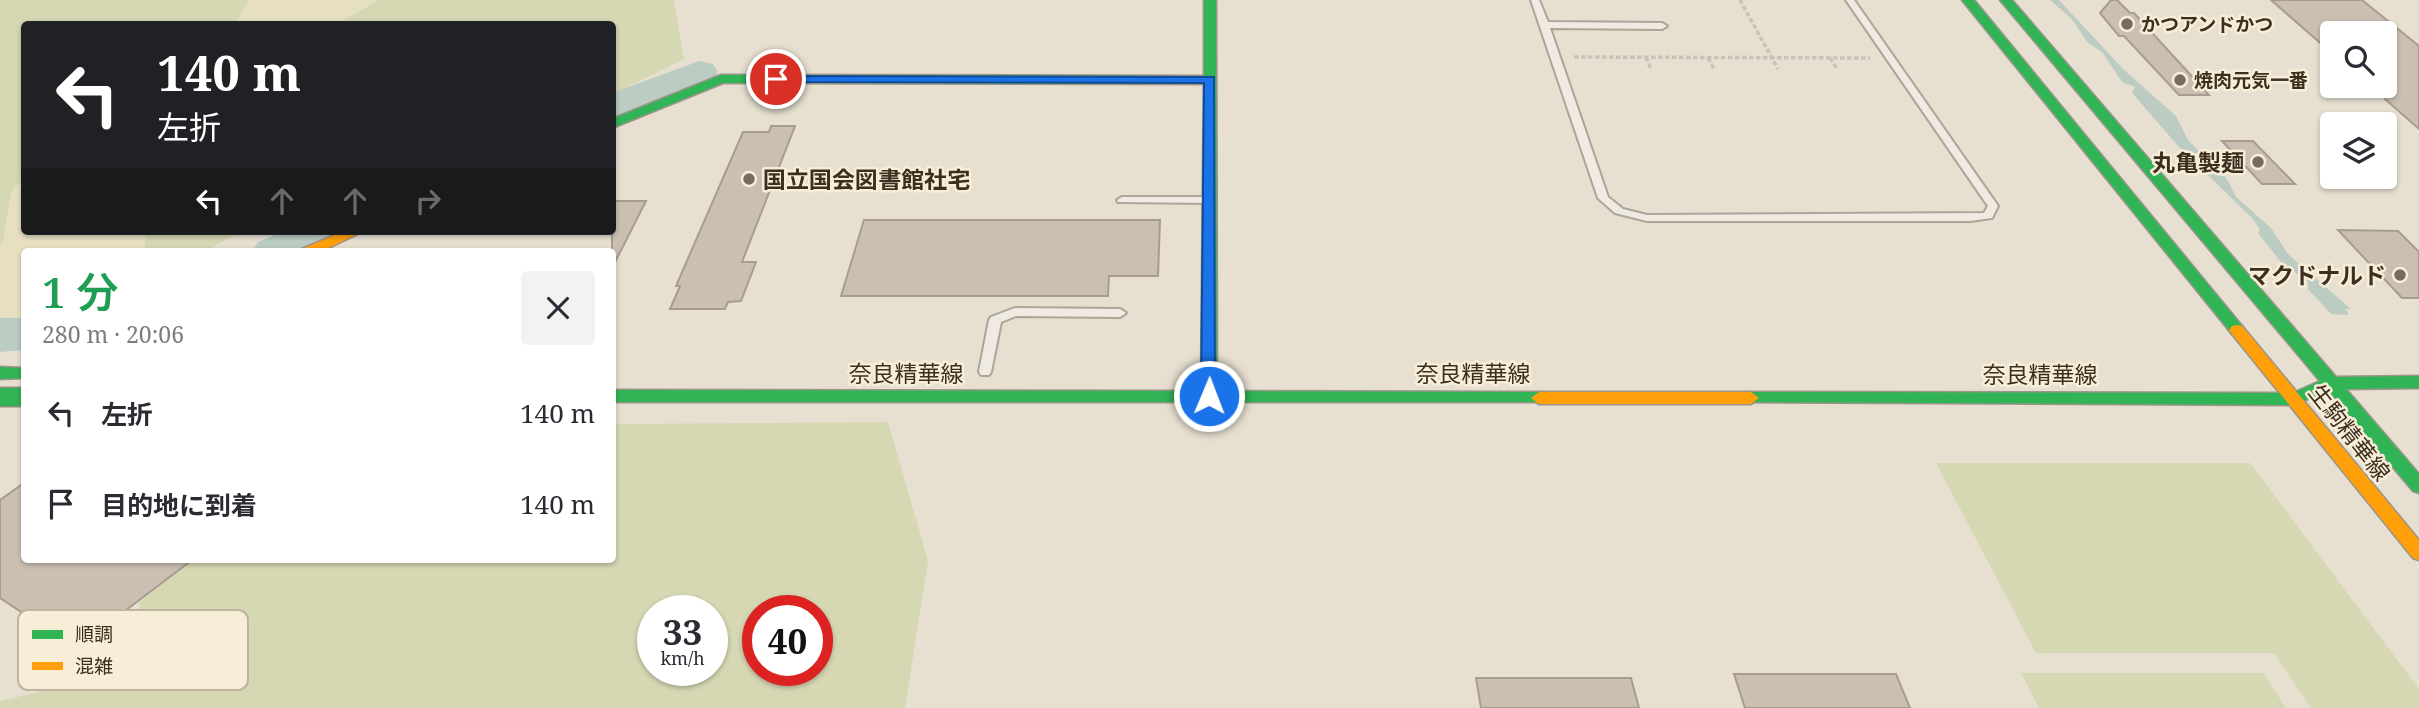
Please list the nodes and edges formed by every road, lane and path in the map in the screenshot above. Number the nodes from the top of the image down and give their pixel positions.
1 (1210, 0) edge
2 (1535, 0) edge
3 (1740, 0) edge
4 (1850, 0) edge
5 (1968, 0) edge
6 (2006, 0) edge
7 (1544, 25) junction
8 (1662, 26) dead end
9 (1553, 57) junction
10 (1646, 58) junction
11 (1708, 58) junction
12 (1772, 58) junction
13 (1830, 58) junction
14 (1892, 58) junction
15 (1651, 69) dead end
16 (1714, 69) dead end
17 (1778, 69) dead end
18 (1837, 69) dead end
19 (1210, 79) junction
20 (616, 122) edge
21 (1122, 200) dead end
22 (1210, 200) junction
23 (347, 235) edge
24 (317, 248) edge
25 (1120, 313) dead end
26 (985, 372) dead end
27 (2246, 372) dead end
28 (2272, 372) junction
29 (0, 373) edge
30 (21, 373) edge
31 (2419, 382) edge
32 (2330, 383) junction
33 (21, 390) edge
34 (616, 396) edge
35 (1209, 396) junction
36 (21, 397) edge
37 (2295, 399) junction
38 (0, 400) edge
39 (2419, 485) edge
40 (2419, 554) edge

1 - 19 main road
2 - 7 lane
3 - 12 path
4 - 14 lane
5 - 28 main road
6 - 32 main road
7 - 8 lane
7 - 9 lane
9 - 10 path
9 - 14 lane
10 - 11 path
10 - 15 path
11 - 12 path
11 - 16 path
12 - 13 path
12 - 17 path
13 - 14 path
13 - 18 path
19 - 20 main road
19 - 22 main road
21 - 22 lane
22 - 35 main road
23 - 24 main road
25 - 26 lane
27 - 28 main road
28 - 32 main road
28 - 37 main road, 生駒精華線
29 - 30 main road
31 - 32 main road
32 - 37 main road, 奈良精華線
32 - 39 main road, 生駒精華線
33 - 38 main road
34 - 35 main road, 奈良精華線
35 - 37 main road, 奈良精華線
36 - 38 main road, bridge
37 - 40 main road, 生駒精華線

